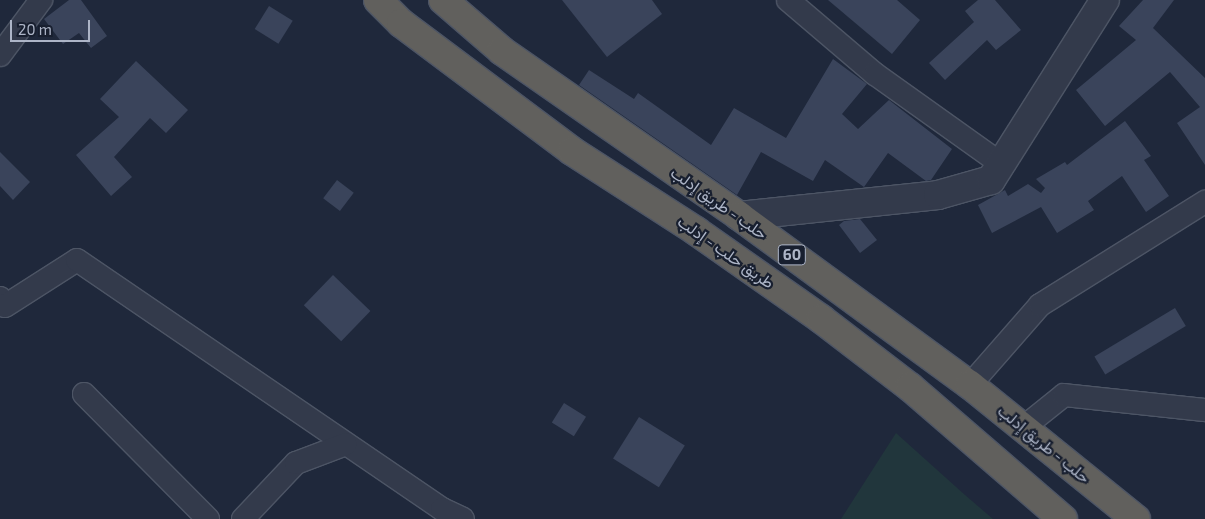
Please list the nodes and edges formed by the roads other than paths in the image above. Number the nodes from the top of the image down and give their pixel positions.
1 (41, 0) edge
2 (378, 0) edge
3 (443, 0) edge
4 (788, 0) edge
5 (1103, 1) edge
6 (0, 56) edge
7 (1001, 164) junction
8 (1205, 202) edge
9 (739, 216) junction
10 (2, 306) edge
11 (970, 385) junction
12 (84, 394) dead end
13 (1205, 410) edge
14 (1024, 427) junction
15 (346, 444) junction
16 (437, 514) edge
17 (208, 519) edge
18 (243, 519) edge
19 (463, 519) edge
20 (1063, 519) edge
21 (1136, 519) edge

1 - 6 street
2 - 20 highway, طريق حلب - إدلب / 60
3 - 9 highway, حلب - طريق إدلب / 60
4 - 7 street
5 - 7 street
7 - 9 street
8 - 11 street
9 - 11 highway, حلب - طريق إدلب / 60
10 - 15 street
11 - 14 highway, حلب - طريق إدلب / 60
12 - 17 street
13 - 14 street
14 - 21 highway, حلب - طريق إدلب / 60
15 - 16 street
15 - 18 street
16 - 19 street

